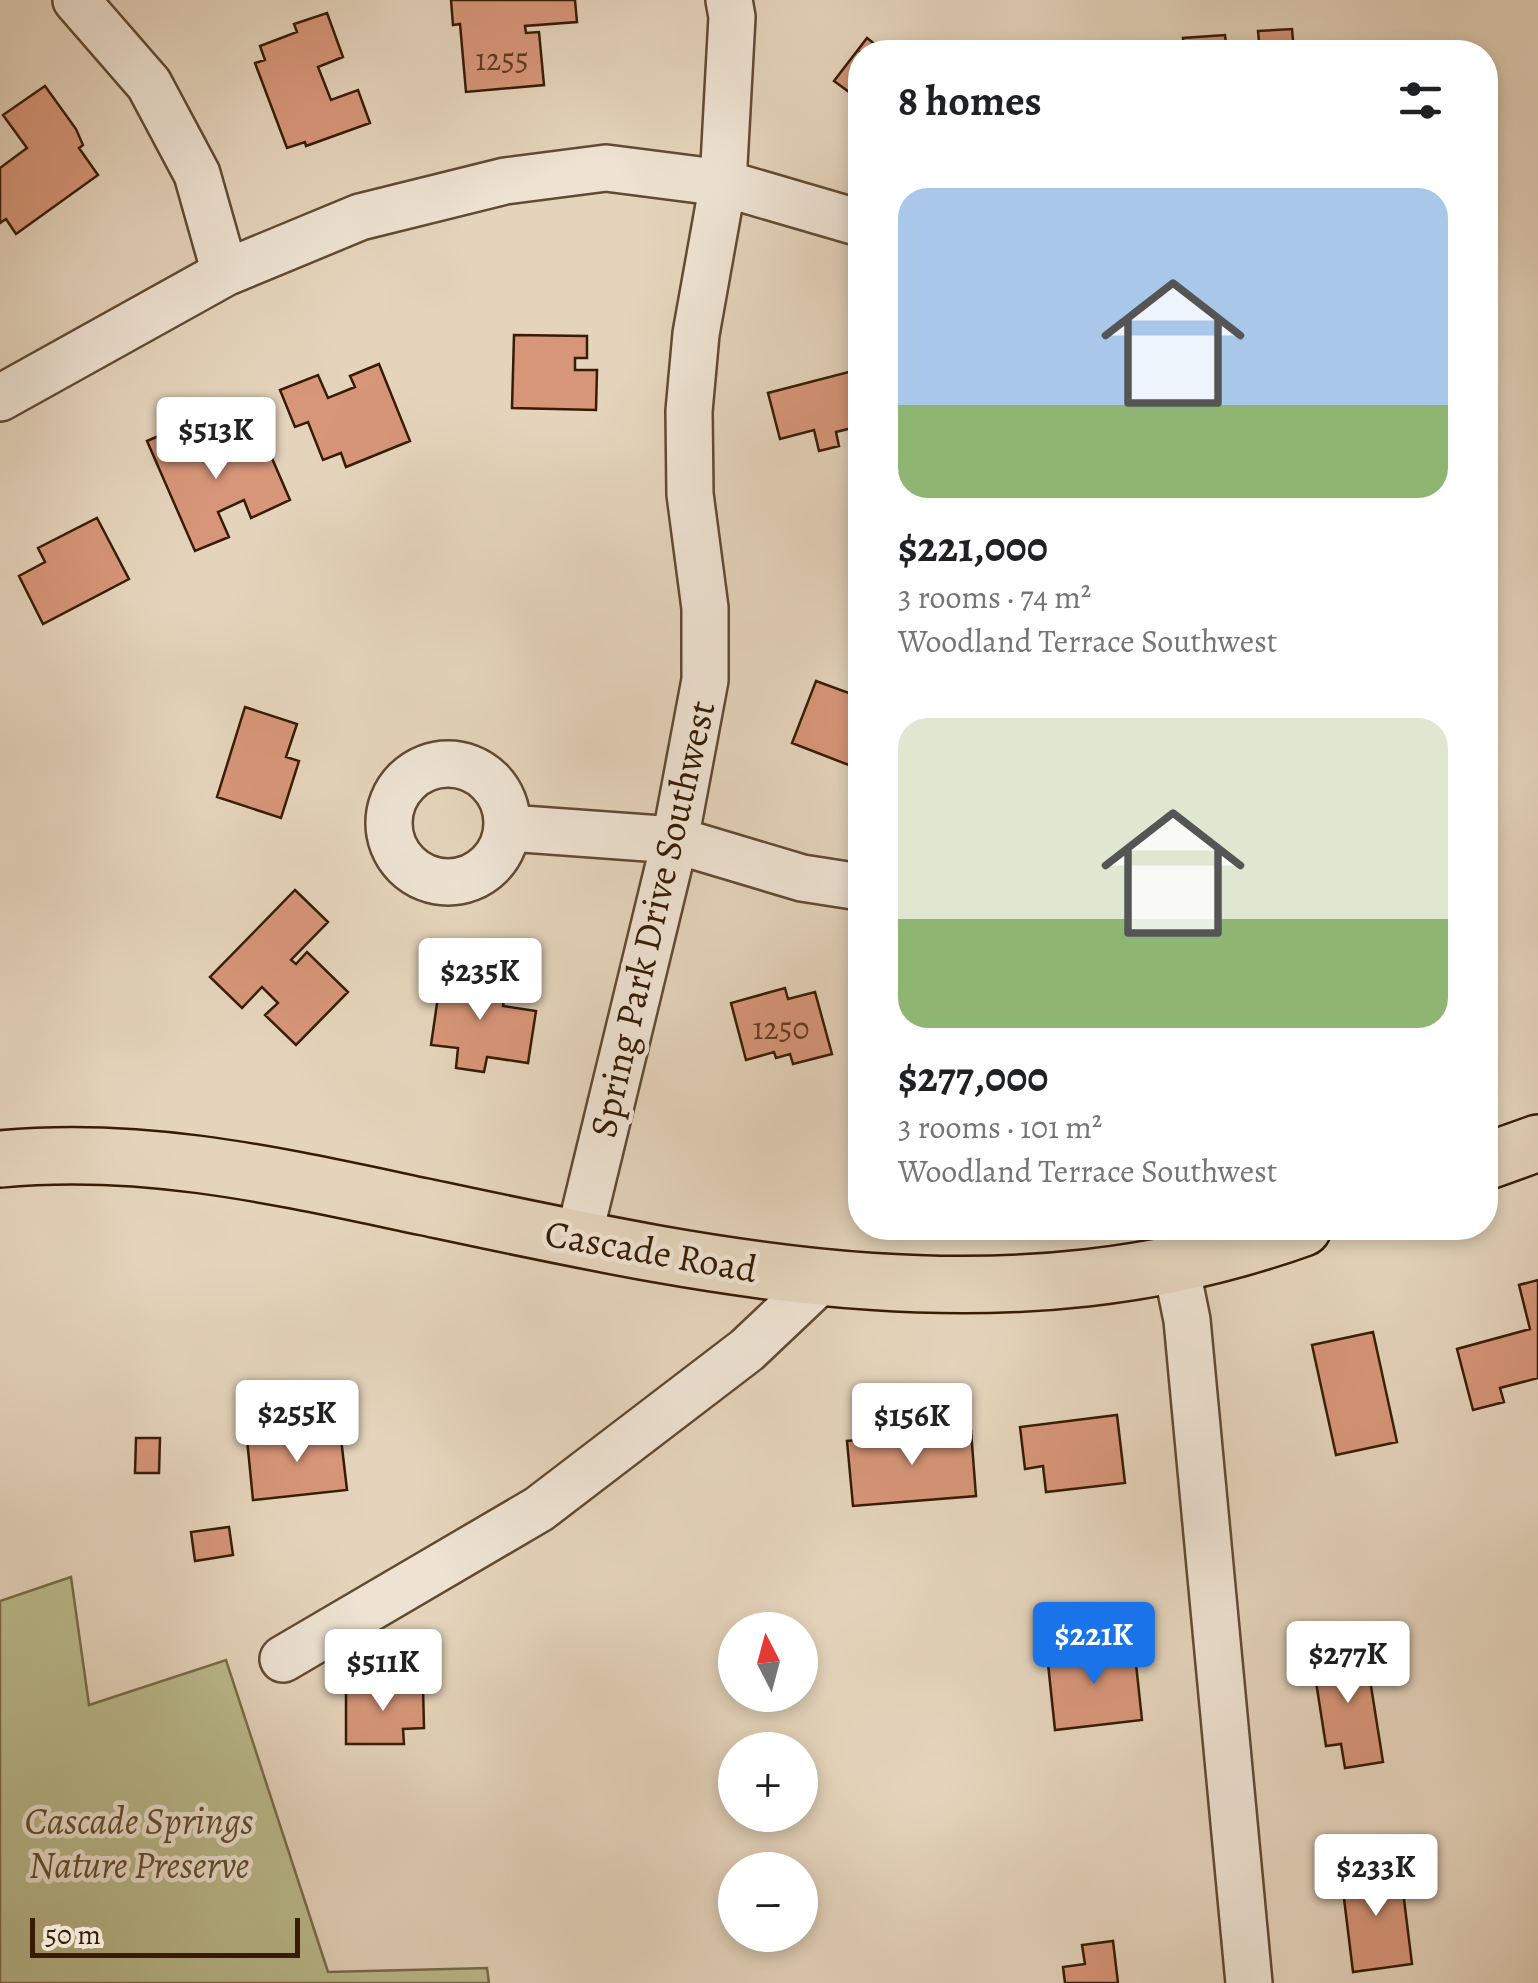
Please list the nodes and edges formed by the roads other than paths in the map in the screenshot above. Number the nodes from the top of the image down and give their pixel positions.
1 (76, 0) edge
2 (728, 0) edge
3 (723, 183) junction
4 (848, 219) edge
5 (225, 272) junction
6 (0, 398) edge
7 (508, 828) dead end
8 (675, 840) junction
9 (848, 885) edge
10 (1538, 1143) edge
11 (1498, 1157) edge
12 (0, 1159) edge
13 (578, 1240) junction
14 (1263, 1240) edge
15 (1176, 1266) junction
16 (822, 1278) junction
17 (283, 1660) dead end
18 (1248, 1983) edge

1 - 5 street
2 - 3 street, Spring Park Drive Southwest
3 - 4 street
3 - 5 street
3 - 8 street, Spring Park Drive Southwest
5 - 6 street
7 - 8 street
8 - 9 street
8 - 13 street, Spring Park Drive Southwest
10 - 11 main road
12 - 13 main road, Cascade Road
13 - 16 main road, Cascade Road
14 - 15 main road, Cascade Road
15 - 16 main road, Cascade Road
15 - 18 street
16 - 17 street

